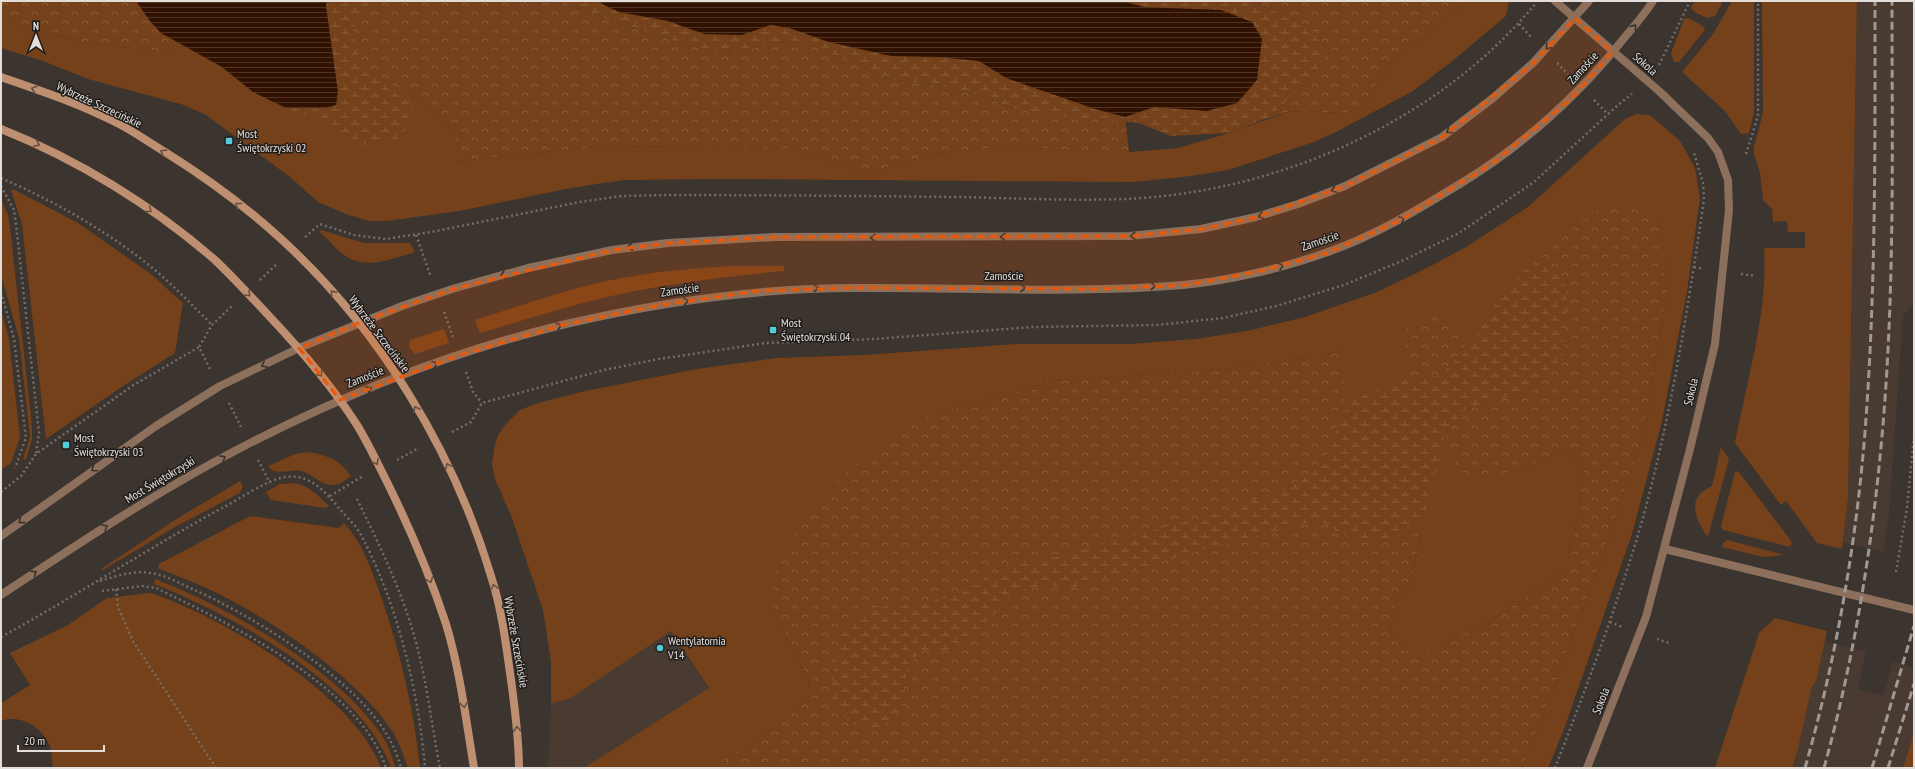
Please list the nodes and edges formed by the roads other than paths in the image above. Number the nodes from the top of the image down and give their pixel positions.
1 (1555, 1) edge
2 (1589, 1) edge
3 (1653, 1) edge
4 (1575, 18) junction
5 (1613, 52) junction
6 (1, 77) edge
7 (1, 129) edge
8 (358, 323) junction
9 (299, 348) junction
10 (398, 377) junction
11 (340, 400) junction
12 (1, 536) edge
13 (1665, 549) junction
14 (1, 594) edge
15 (1914, 610) edge
16 (474, 768) edge
17 (519, 768) edge
18 (1587, 768) edge

1 - 4 street, Sokola
2 - 4 street
5 -> 3 street
4 - 5 street, Sokola
4 -> 8 street
10 -> 5 street, Zamoście
5 - 13 street, Sokola
8 -> 6 main road, Wybrzeże Szczecińskie
7 -> 9 main road
8 - 9 street
8 - 10 main road, Wybrzeże Szczecińskie
9 -> 11 main road
9 -> 12 street
11 -> 10 street, Zamoście
17 -> 10 main road, Wybrzeże Szczecińskie
14 -> 11 street, Most Świętokrzyski
11 -> 16 main road
13 - 15 street
13 - 18 street, Sokola

